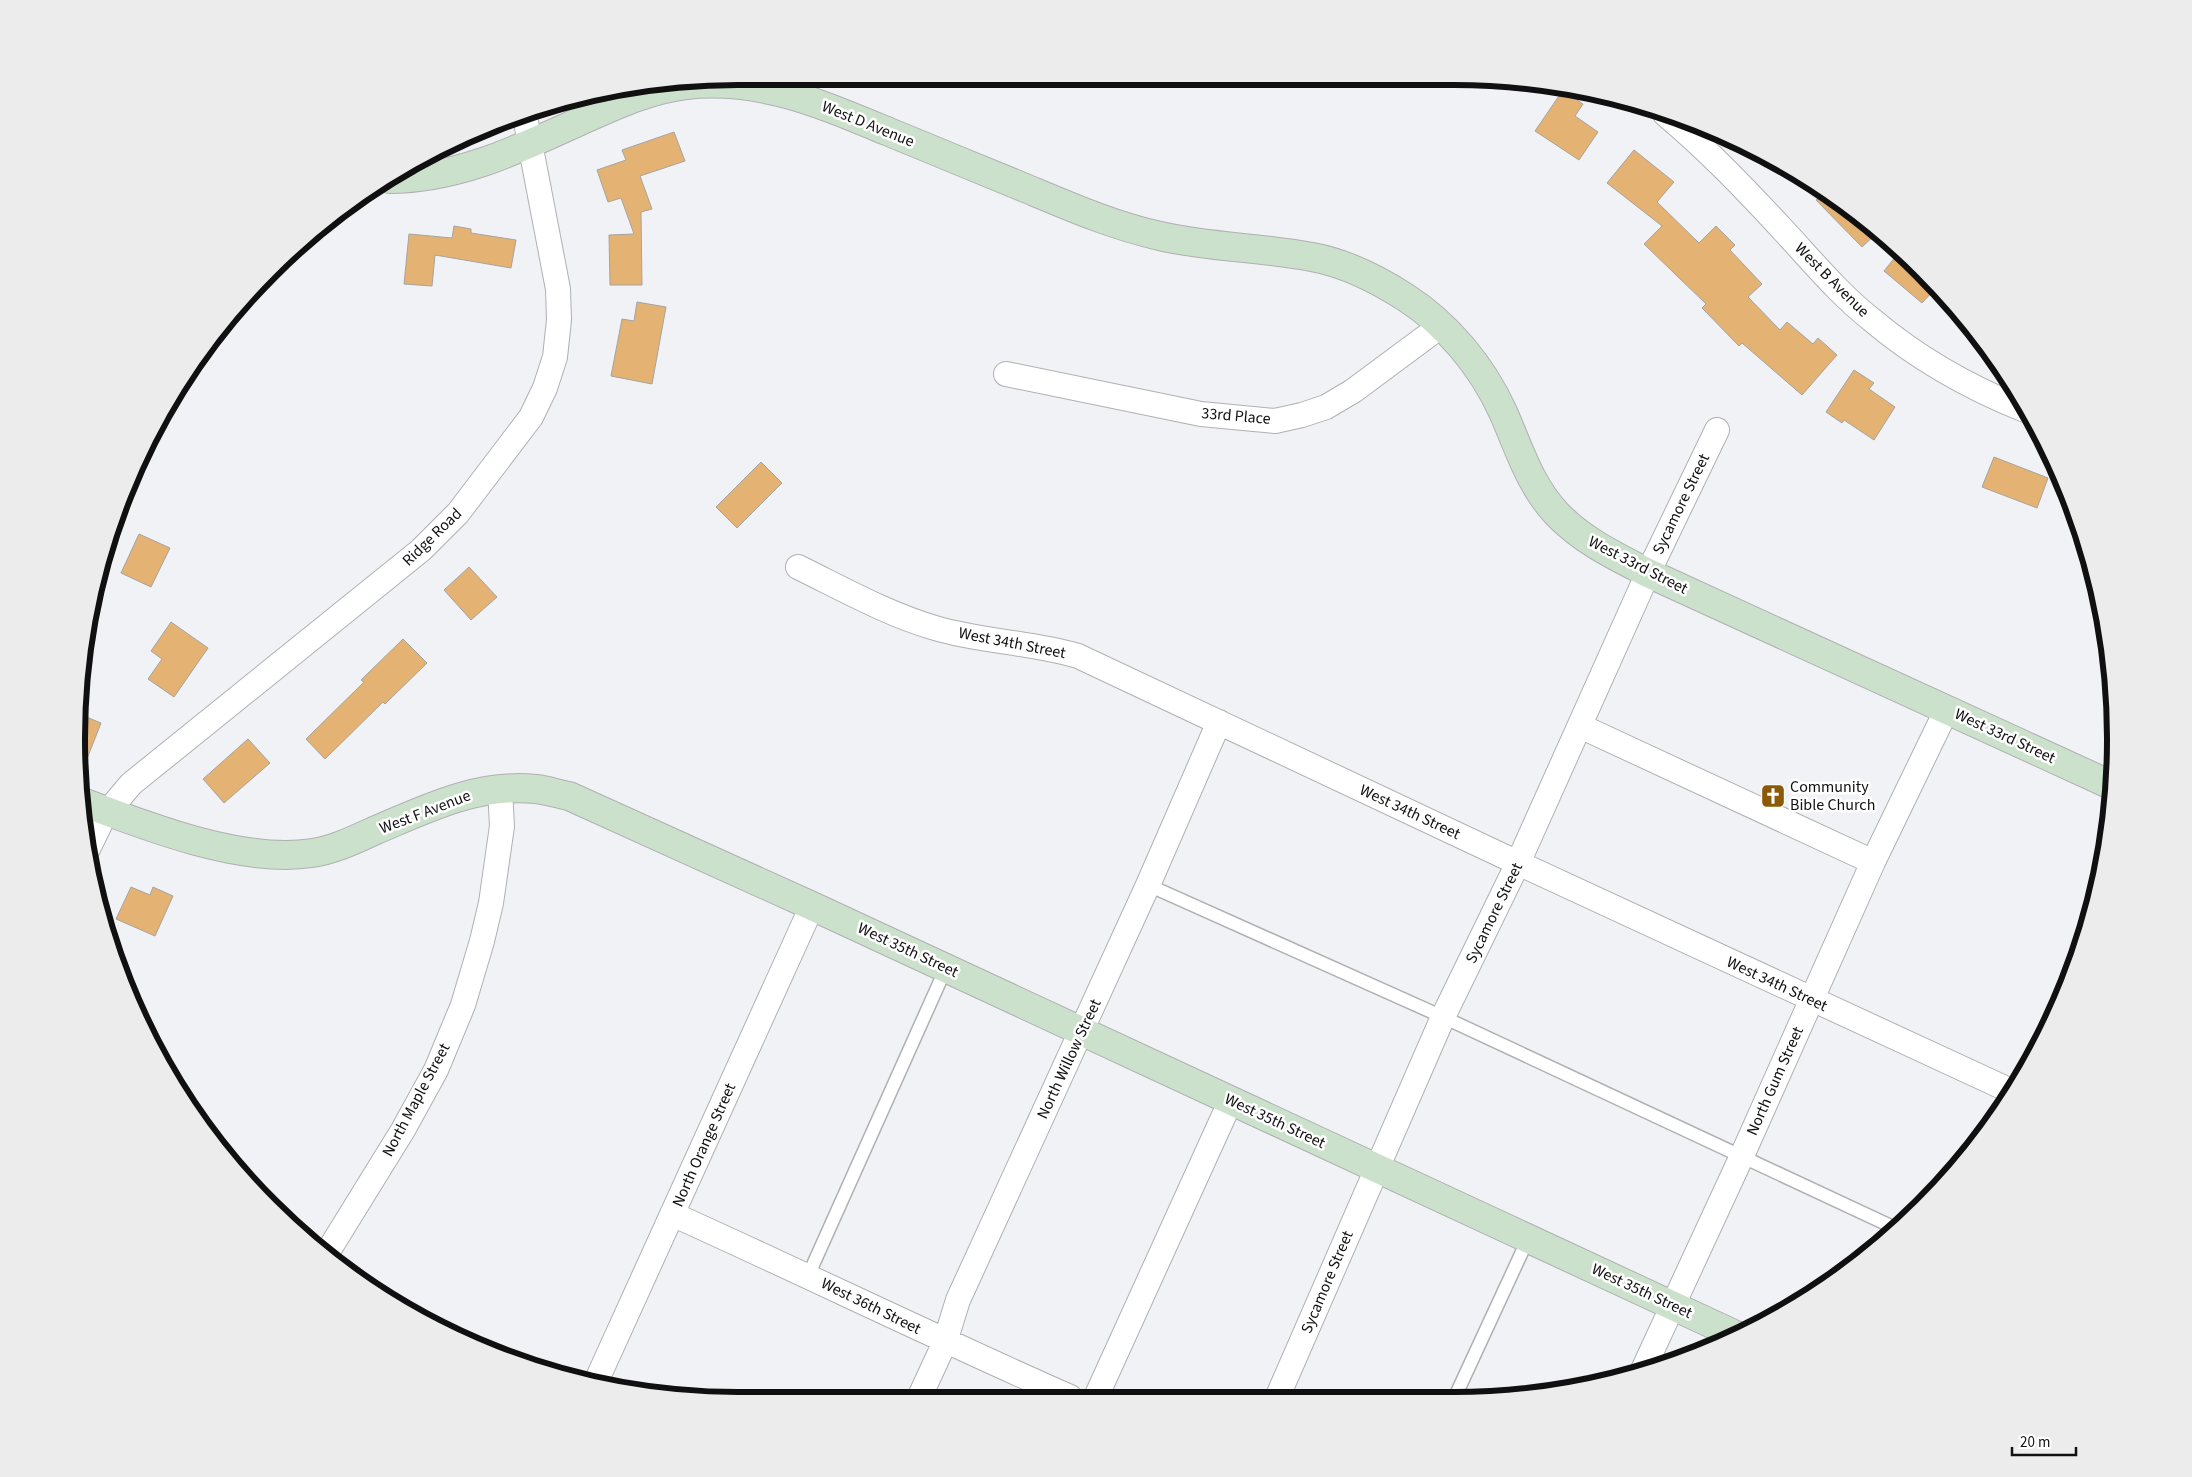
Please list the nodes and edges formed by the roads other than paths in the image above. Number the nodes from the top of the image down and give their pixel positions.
1 (742, 85) edge
2 (659, 90) edge
3 (526, 121) edge
4 (1678, 125) edge
5 (530, 143) junction
6 (404, 178) edge
7 (1229, 247) joint
8 (1442, 325) junction
9 (1006, 374) dead end
10 (2016, 406) edge
11 (1717, 430) dead end
12 (798, 567) dead end
13 (1648, 573) junction
14 (1947, 710) junction
15 (1219, 722) junction
16 (1580, 726) junction
17 (2106, 783) edge
18 (500, 788) junction
19 (97, 807) edge
20 (93, 838) edge
21 (1873, 862) junction
22 (1518, 863) junction
23 (1148, 885) junction
24 (812, 906) junction
25 (946, 968) junction
26 (1811, 1000) junction
27 (1443, 1018) junction
28 (1082, 1032) junction
29 (2005, 1088) edge
30 (1231, 1100) junction
31 (1741, 1158) junction
32 (1376, 1168) junction
33 (672, 1214) junction
34 (1889, 1225) edge
35 (1528, 1239) junction
36 (330, 1248) edge
37 (808, 1276) junction
38 (1672, 1305) junction
39 (1728, 1331) edge
40 (945, 1342) junction
41 (1646, 1363) edge
42 (598, 1376) edge
43 (922, 1392) edge
44 (1059, 1392) edge
45 (1098, 1392) edge
46 (1280, 1392) edge
47 (1457, 1392) edge

1 - 7 street, West D Avenue
2 - 5 street, West D Avenue
3 - 5 street, Ridge Road
4 - 10 street, West B Avenue
5 - 6 street, West D Avenue
5 - 19 street, Ridge Road
7 - 8 street, West 33rd Street
8 - 9 street, 33rd Place
8 - 13 street, West 33rd Street
11 - 13 street, Sycamore Street
12 - 15 street, West 34th Street
13 - 14 street, West 33rd Street
13 - 16 street, Sycamore Street
14 - 17 street, West 33rd Street
14 - 21 street, North Gum Street
15 - 22 street, West 34th Street
15 - 23 street, North Willow Street
16 - 21 street
16 - 22 street, Sycamore Street
18 - 19 street, West F Avenue
18 - 24 street, West F Avenue
18 - 36 street, North Maple Street
19 - 20 street, Ridge Road
21 - 26 street, North Gum Street
22 - 26 street, West 34th Street
22 - 27 street, Sycamore Street
23 - 27 lane
23 - 28 street, North Willow Street
24 - 25 street, West 35th Street
24 - 33 street, North Orange Street
25 - 28 street, West 35th Street
25 - 37 lane
26 - 29 street, West 34th Street
26 - 31 street, North Gum Street
27 - 31 lane
27 - 32 street, Sycamore Street
28 - 30 street, West 35th Street
28 - 40 street, North Willow Street
30 - 32 street, West 35th Street
30 - 45 street
31 - 34 lane
31 - 38 street, North Gum Street
32 - 35 street, West 35th Street
32 - 46 street, Sycamore Street
33 - 37 street, West 36th Street
33 - 42 street, North Orange Street
35 - 38 street, West 35th Street
35 - 47 lane
37 - 40 street, West 36th Street
38 - 39 street, West 35th Street
38 - 41 street, North Gum Street
40 - 43 street, North Willow Street
40 - 44 street, West 36th Street

